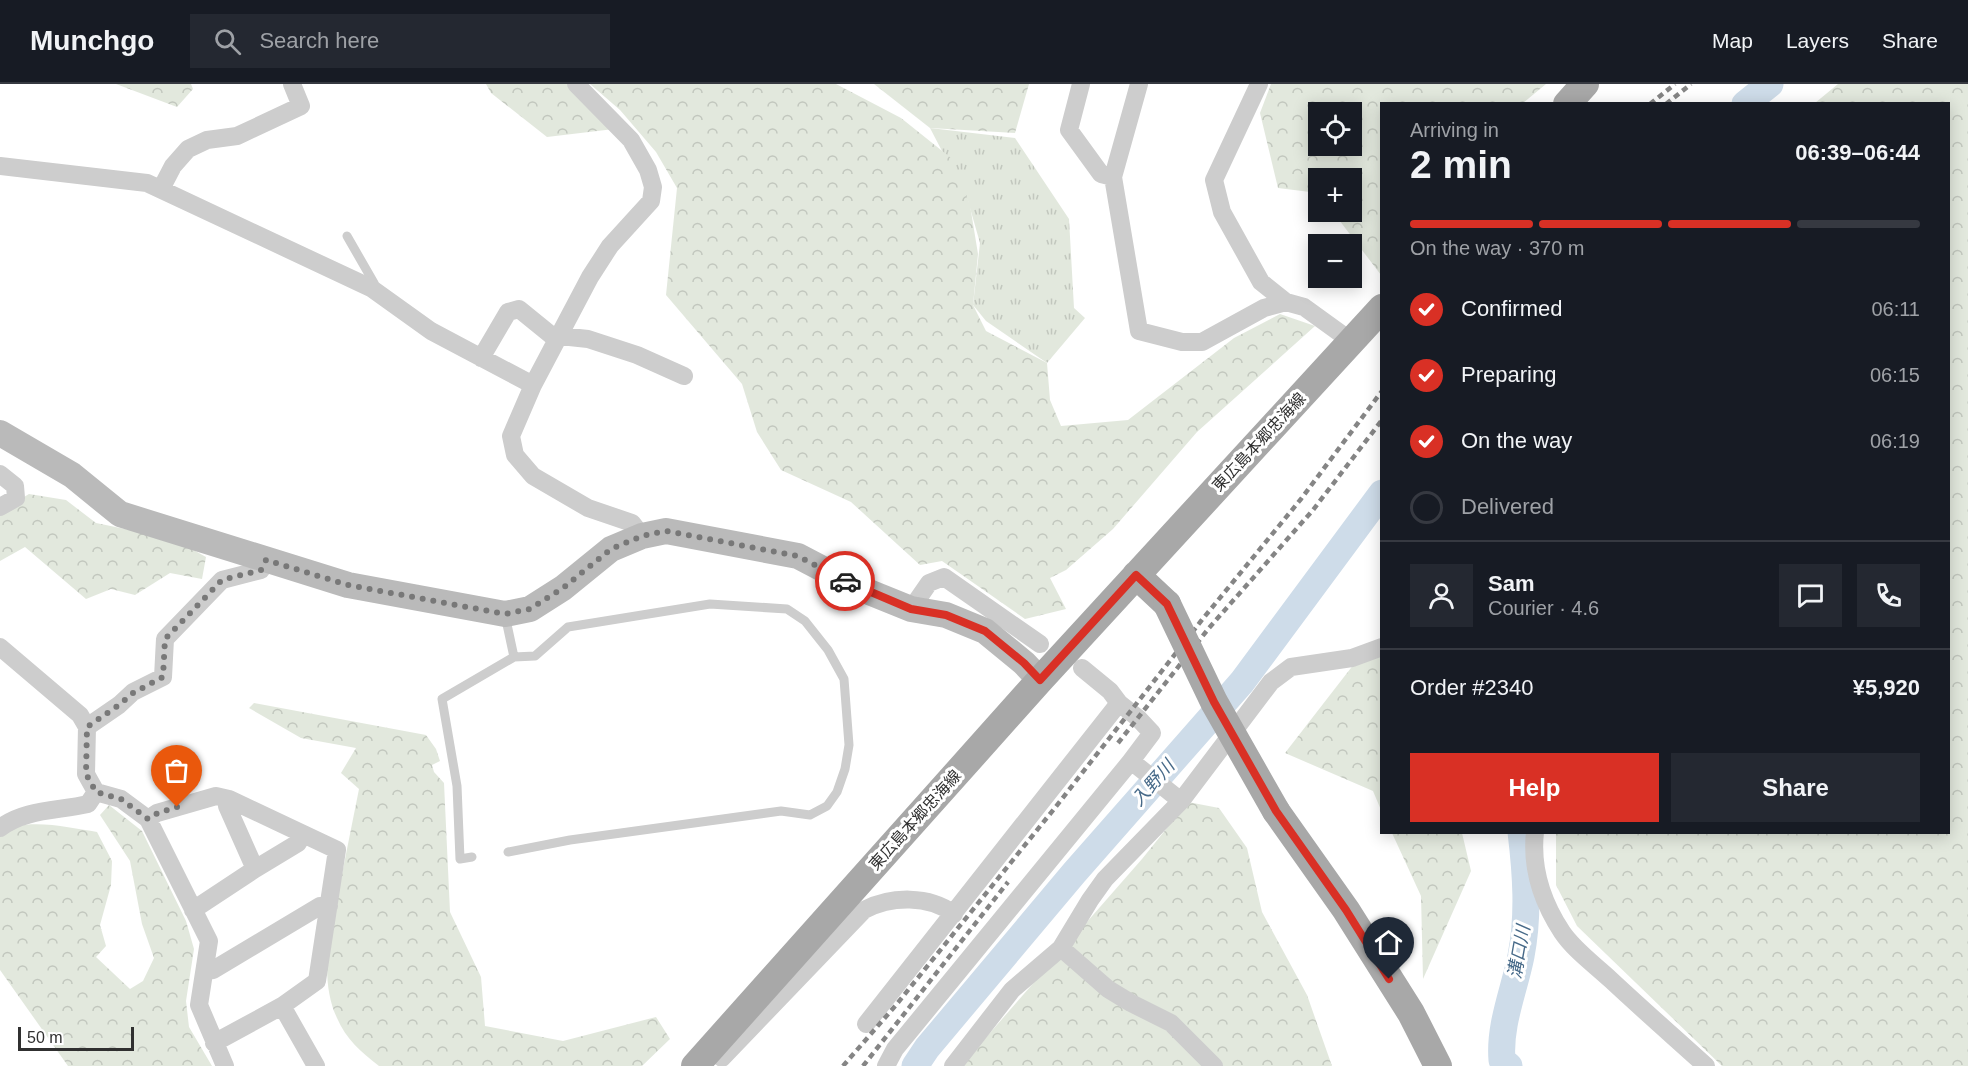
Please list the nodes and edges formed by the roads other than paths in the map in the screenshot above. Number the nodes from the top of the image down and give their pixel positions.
1 (292, 84) edge
2 (576, 84) edge
3 (1081, 84) edge
4 (1139, 84) edge
5 (1259, 84) edge
6 (1585, 84) edge
7 (1569, 102) edge
8 (0, 166) edge
9 (1113, 177) junction
10 (161, 189) junction
11 (347, 236) dead end
12 (371, 288) junction
13 (1286, 302) junction
14 (1380, 310) edge
15 (559, 336) junction
16 (1351, 341) junction
17 (481, 358) junction
18 (684, 376) dead end
19 (533, 385) junction
20 (0, 433) edge
21 (0, 474) edge
22 (0, 507) edge
23 (642, 536) junction
24 (266, 560) junction
25 (1136, 575) junction
26 (911, 609) junction
27 (505, 614) junction
28 (1040, 644) dead end
29 (0, 647) edge
30 (1380, 648) edge
31 (514, 657) junction
32 (1082, 668) dead end
33 (1040, 680) junction
34 (1119, 703) junction
35 (87, 727) junction
36 (1136, 765) junction
37 (96, 792) junction
38 (1178, 798) junction
39 (229, 799) junction
40 (148, 819) junction
41 (0, 828) edge
42 (303, 834) junction
43 (1535, 834) edge
44 (508, 852) dead end
45 (472, 857) dead end
46 (255, 869) junction
47 (329, 906) junction
48 (194, 910) junction
49 (954, 914) junction
50 (1061, 948) junction
51 (205, 971) junction
52 (282, 1006) junction
53 (866, 1024) dead end
54 (214, 1043) junction
55 (703, 1058) edge
56 (225, 1066) edge
57 (316, 1066) edge
58 (886, 1066) edge
59 (953, 1066) edge
60 (1214, 1066) edge
61 (1438, 1066) edge
62 (1706, 1066) edge

1 - 10 street
2 - 15 street
3 - 9 street
4 - 9 street
5 - 13 street
6 - 7 main road
8 - 10 street
9 - 13 street
10 - 12 street
11 - 12 lane
12 - 17 street
13 - 16 street
14 - 16 main road, 東広島本郷忠海線
15 - 17 street
15 - 18 street
15 - 19 street
16 - 25 main road, 東広島本郷忠海線
17 - 19 street
19 - 23 street
20 - 24 street
21 - 22 street
23 - 26 street
23 - 27 street
24 - 27 street
24 - 35 street
25 - 33 main road, 東広島本郷忠海線
25 - 61 main road, bridge
26 - 28 street
26 - 33 street
27 - 31 lane
29 - 35 street
30 - 38 street
31 - 44 lane
31 - 45 lane
32 - 34 street
33 - 55 main road, 東広島本郷忠海線
34 - 36 street
34 - 49 street
35 - 37 street
36 - 38 street
36 - 58 street
37 - 40 street
37 - 41 street
38 - 50 street
39 - 40 street
39 - 42 street
39 - 46 street
40 - 48 street
42 - 46 street
42 - 47 street
43 - 62 street
46 - 48 street
47 - 51 street
47 - 52 street
48 - 51 street
49 - 53 street
49 - 55 street
50 - 59 street
50 - 60 street
51 - 54 street
52 - 54 street
52 - 57 street
54 - 56 street

